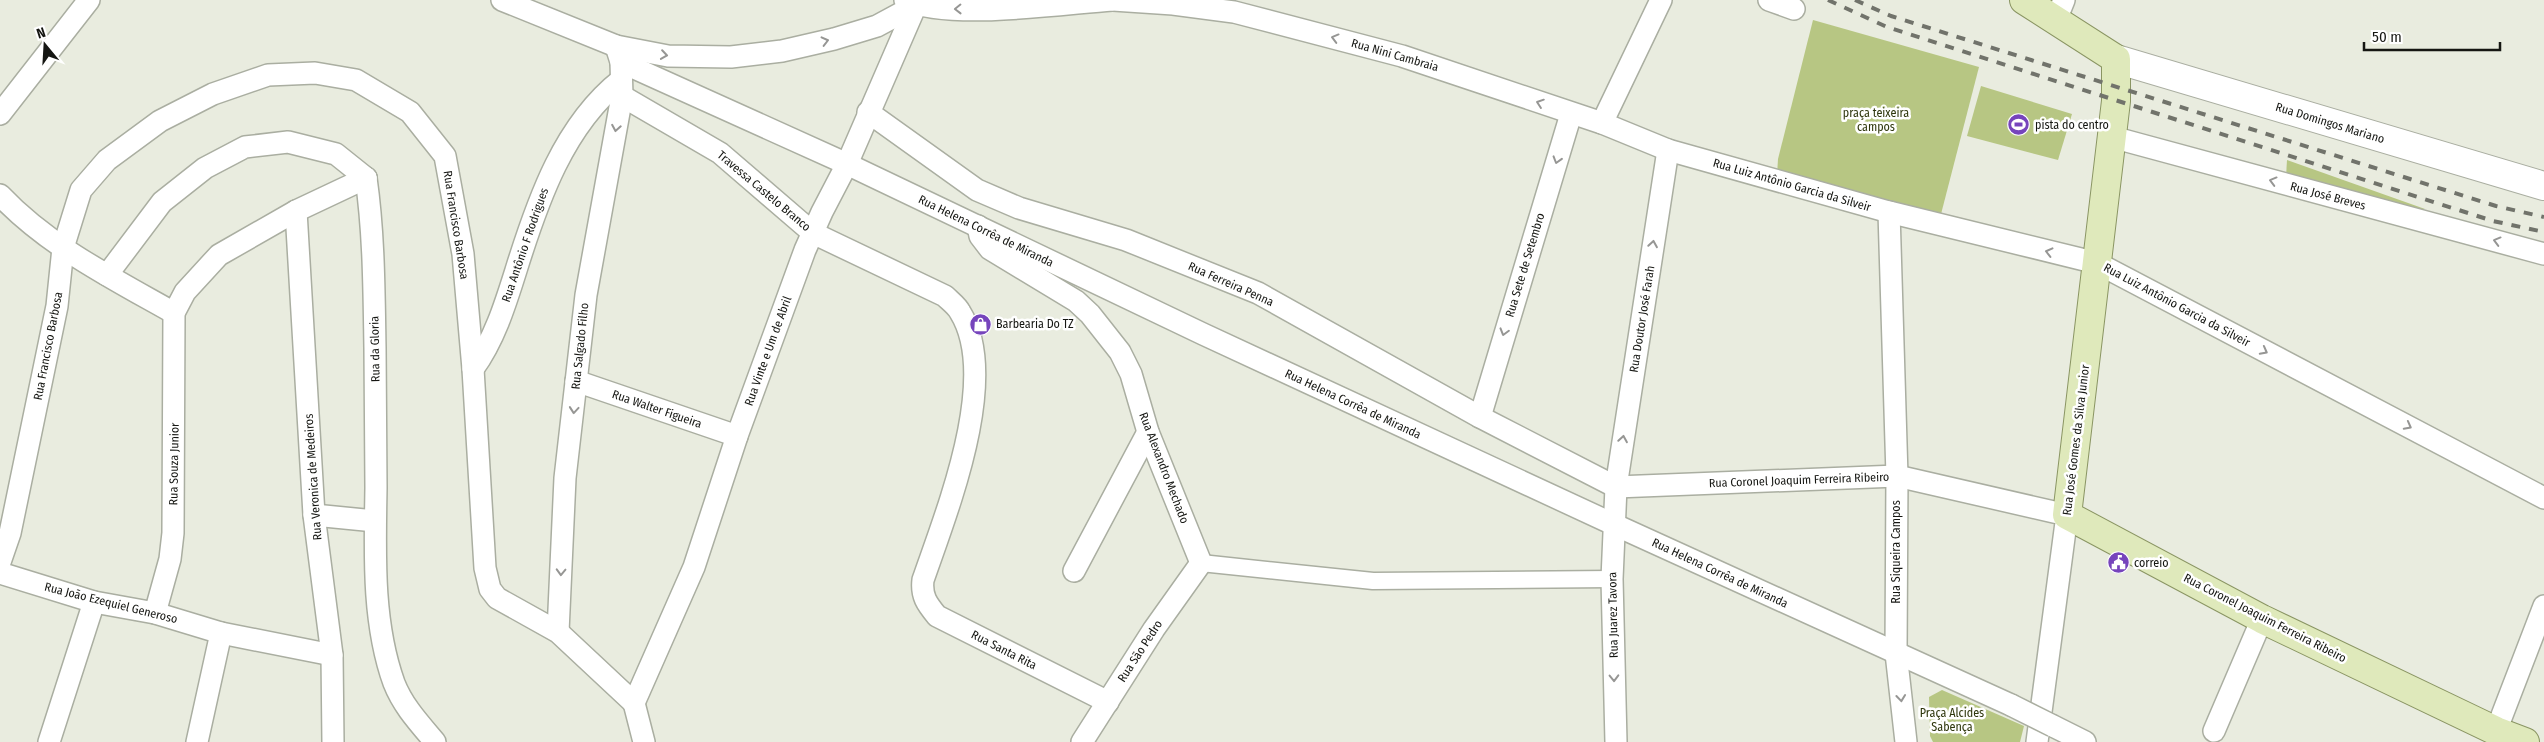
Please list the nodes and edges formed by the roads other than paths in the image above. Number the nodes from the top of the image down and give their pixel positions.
1 (89, 0) edge
2 (502, 0) edge
3 (1112, 0) edge
4 (1661, 0) edge
5 (1769, 0) edge
6 (2024, 0) edge
7 (910, 3) edge
8 (1794, 9) dead end
9 (2060, 10) edge
10 (2116, 59) junction
11 (620, 71) junction
12 (868, 112) junction
13 (0, 114) edge
14 (1571, 114) junction
15 (1602, 123) junction
16 (2112, 137) junction
17 (1668, 150) junction
18 (847, 164) junction
19 (366, 178) junction
20 (2544, 186) edge
21 (0, 195) edge
22 (296, 211) junction
23 (1889, 212) junction
24 (978, 226) junction
25 (813, 233) junction
26 (63, 248) junction
27 (2544, 254) edge
28 (2097, 263) junction
29 (107, 275) junction
30 (174, 313) junction
31 (474, 369) junction
32 (576, 381) junction
33 (1480, 416) junction
34 (1148, 432) junction
35 (737, 436) junction
36 (1897, 476) junction
37 (1616, 487) junction
38 (2544, 498) edge
39 (2068, 515) junction
40 (314, 516) junction
41 (375, 521) junction
42 (1613, 524) junction
43 (0, 562) edge
44 (1201, 563) junction
45 (1074, 571) dead end
46 (0, 573) edge
47 (1612, 579) junction
48 (923, 580) joint
49 (94, 602) junction
50 (2544, 606) edge
51 (155, 613) junction
52 (2262, 620) junction
53 (558, 632) junction
54 (221, 634) junction
55 (1896, 654) junction
56 (332, 655) junction
57 (634, 702) junction
58 (1108, 702) junction
59 (2214, 731) dead end
60 (2496, 731) junction
61 (49, 742) edge
62 (197, 742) edge
63 (333, 742) edge
64 (435, 742) edge
65 (644, 742) edge
66 (1082, 742) edge
67 (1616, 742) edge
68 (1906, 742) edge
69 (2037, 742) edge
70 (2085, 742) edge
71 (2525, 742) edge

1 - 13 street
2 - 11 street, Rua Helena Corrêa de Miranda
3 -> 7 street, Rua Nini Cambraia
14 -> 3 street, Rua Nini Cambraia
4 - 15 street
5 - 8 street
6 - 9 main road
11 -> 7 street
7 - 12 street, Rua Vinte e Um de Abril
9 - 10 main road
10 - 16 main road, Rua José Gomes da Silva Junior
10 - 20 street, Rua Domingos Mariano
11 - 18 street, Rua Helena Corrêa de Miranda
11 - 25 street, Travessa Castelo Branco
11 - 31 street, Rua Antônio F Rodrigues
11 -> 32 street, Rua Salgado Filho
12 - 18 street, Rua Vinte e Um de Abril
12 - 33 street, Rua Ferreira Penna
14 - 15 street, Rua Nini Cambraia
14 -> 33 street, Rua Sete de Setembro
15 - 17 street, Rua Nini Cambraia
27 -> 16 street, Rua José Breves
16 - 28 main road, Rua José Gomes da Silva Junior
17 - 23 street, Rua Luiz Antônio Garcia da Silveir
37 -> 17 street, Rua Doutor José Farah
18 - 24 street, Rua Helena Corrêa de Miranda
18 - 25 street, Rua Vinte e Um de Abril
19 - 22 street, Rua Souza Junior
19 - 29 street
19 - 41 street, Rua da Gloria
21 - 26 street
22 - 30 street, Rua Souza Junior
22 - 40 street, Rua Veronica de Medeiros
28 -> 23 street, Rua Luiz Antônio Garcia da Silveir
23 - 36 street, Rua Siqueira Campos
24 - 34 street, Rua Alexandro Mechado
24 - 42 street, Rua Helena Corrêa de Miranda
25 - 35 street, Rua Vinte e Um de Abril
25 - 48 street, Travessa Castelo Branco
26 - 29 street
26 - 31 street, Rua Francisco Barbosa
26 - 43 street, Rua Francisco Barbosa
28 -> 38 street, Rua Luiz Antônio Garcia da Silveir
28 - 39 main road, Rua José Gomes da Silva Junior
29 - 30 street
30 - 51 street, Rua Souza Junior
31 - 53 street, Rua Francisco Barbosa
32 - 35 street, Rua Walter Figueira
32 -> 53 street, Rua Salgado Filho
33 - 37 street, Rua Ferreira Penna
34 - 44 street, Rua Alexandro Mechado
34 - 45 street
35 - 57 street, Rua Vinte e Um de Abril
36 - 37 street, Rua Coronel Joaquim Ferreira Ribeiro
36 - 39 street, Rua Coronel Joaquim Ferreira Ribeiro
36 - 55 street, Rua Siqueira Campos
37 - 42 street, Rua Juarez Tavora
39 - 52 main road, Rua Coronel Joaquim Ferreira Ribeiro
39 - 69 street, Rua José Gomes da Silva Junior
40 - 41 street
40 - 56 street, Rua Veronica de Medeiros
41 - 64 street, Rua da Gloria
42 - 47 street, Rua Juarez Tavora
42 - 55 street, Rua Helena Corrêa de Miranda
44 - 47 street
44 - 58 street, Rua São Pedro
46 - 49 street, Rua João Ezequiel Generoso
47 -> 67 street, Rua Juarez Tavora
48 - 58 street, Rua Santa Rita
49 - 51 street, Rua João Ezequiel Generoso
49 - 61 street
50 - 60 street
51 - 54 street, Rua João Ezequiel Generoso
52 - 59 street
52 - 60 main road, Rua Coronel Joaquim Ferreira Ribeiro
53 - 57 street, Rua Francisco Barbosa
54 - 56 street, Rua João Ezequiel Generoso
54 - 62 street
55 -> 68 street, Rua Siqueira Campos
55 - 70 street, Rua Helena Corrêa de Miranda, bridge
56 - 63 street, Rua Veronica de Medeiros
57 - 65 street
58 - 66 street, Rua São Pedro
60 - 71 main road, Rua Coronel Joaquim Ferreira Ribeiro

